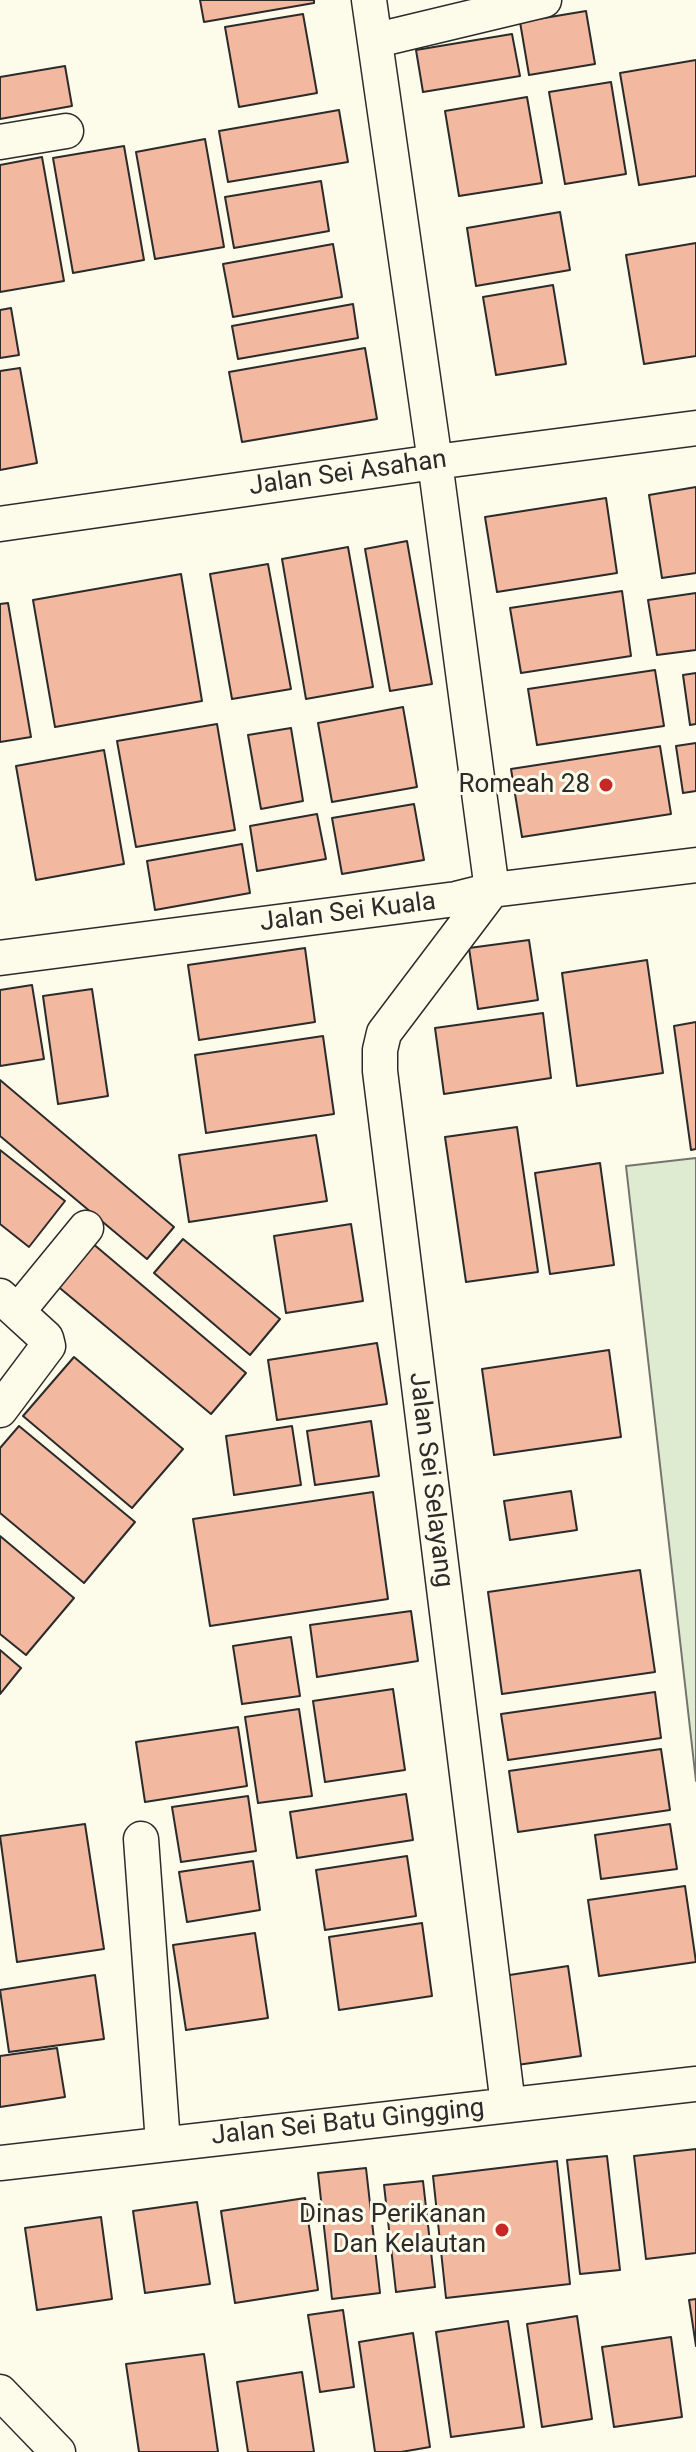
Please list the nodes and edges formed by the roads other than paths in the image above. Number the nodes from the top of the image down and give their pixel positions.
1 (369, 0) edge
2 (544, 0) edge
3 (377, 40) junction
4 (66, 131) dead end
5 (0, 142) edge
6 (696, 428) edge
7 (435, 462) junction
8 (0, 524) edge
9 (696, 865) edge
10 (492, 890) junction
11 (0, 958) edge
12 (86, 1228) dead end
13 (9, 1304) edge
14 (0, 1410) edge
15 (141, 1839) dead end
16 (696, 2084) edge
17 (508, 2105) junction
18 (163, 2143) junction
19 (0, 2163) edge
20 (0, 2392) edge
21 (58, 2452) edge

1 - 3 street
2 - 3 street
3 - 7 street
4 - 5 street
6 - 7 street, Jalan Sei Asahan
7 - 8 street, Jalan Sei Asahan
7 - 10 street
9 - 10 street, Jalan Sei Kuala
10 - 11 street, Jalan Sei Kuala
10 - 17 street, Jalan Sei Selayang
12 - 13 street
13 - 14 street
15 - 18 street
16 - 17 street, Jalan Sei Batu Gingging
17 - 18 street, Jalan Sei Batu Gingging
18 - 19 street, Jalan Sei Batu Gingging
20 - 21 street

